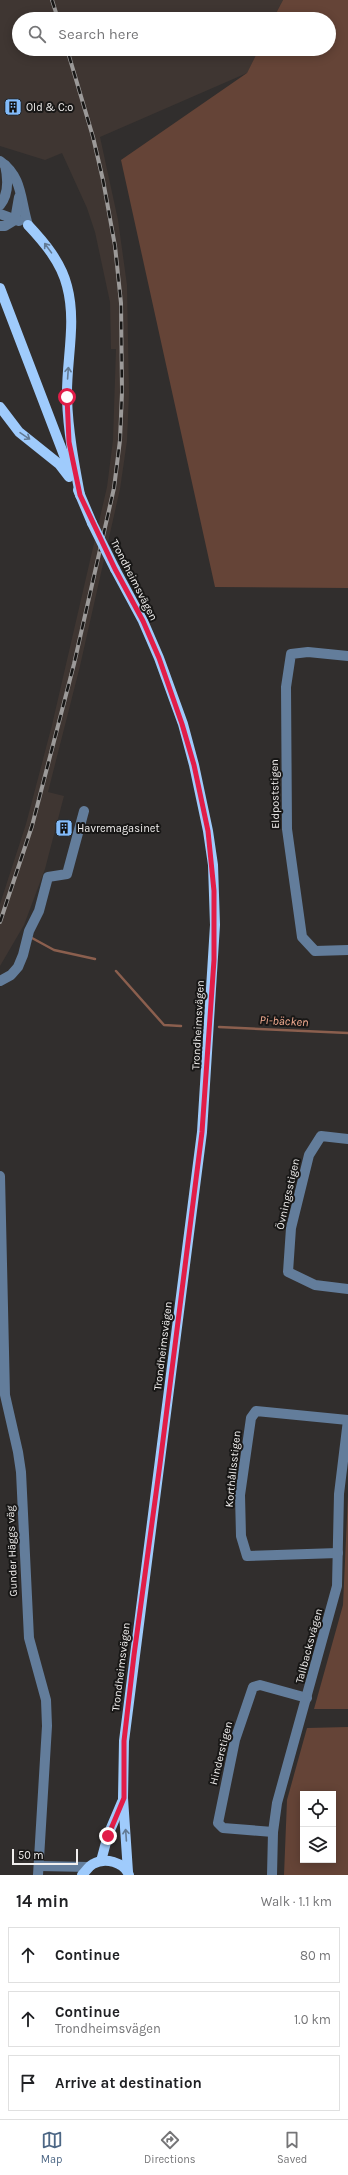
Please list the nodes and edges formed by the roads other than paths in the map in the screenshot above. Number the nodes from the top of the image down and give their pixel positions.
1 (3, 163) edge
2 (20, 192) junction
3 (0, 205) edge
4 (0, 214) edge
5 (15, 220) junction
6 (28, 225) junction
7 (0, 226) edge
8 (0, 288) edge
9 (0, 407) edge
10 (78, 491) junction
11 (348, 656) edge
12 (84, 811) dead end
13 (348, 950) edge
14 (0, 981) edge
15 (348, 1139) edge
16 (0, 1176) edge
17 (348, 1289) edge
18 (348, 1420) edge
19 (338, 1553) junction
20 (307, 1698) junction
21 (124, 1798) junction
22 (273, 1832) junction
23 (101, 1860) junction
24 (51, 1867) junction
25 (89, 1867) junction
26 (39, 1870) edge
27 (129, 1874) edge
28 (64, 1875) edge
29 (82, 1875) edge
30 (272, 1875) edge

1 - 2 street
1 - 3 street
2 - 5 street
2 - 6 street
4 - 5 street
5 - 6 street
5 - 7 street
10 -> 6 main road
8 - 10 main road, Trondheimsvägen
9 -> 10 main road
10 - 21 main road, Trondheimsvägen, bridge
11 - 13 street, Eldpoststigen
12 - 14 street
15 - 17 street, Övningsstigen
16 - 26 street, Gunder Häggs väg
18 - 19 street, Tallbacksvägen
18 - 19 street, Korthållsstigen
19 - 20 street, Tallbacksvägen
20 - 22 street, Tallbacksvägen
20 - 22 street, Hinderstigen
21 - 23 main road, Trondheimsvägen
27 -> 21 main road, Trondheimsvägen
22 - 30 street, Tallbacksvägen
23 - 25 main road
23 - 27 main road
24 - 25 street
24 - 26 street
24 - 28 street
25 - 29 main road

